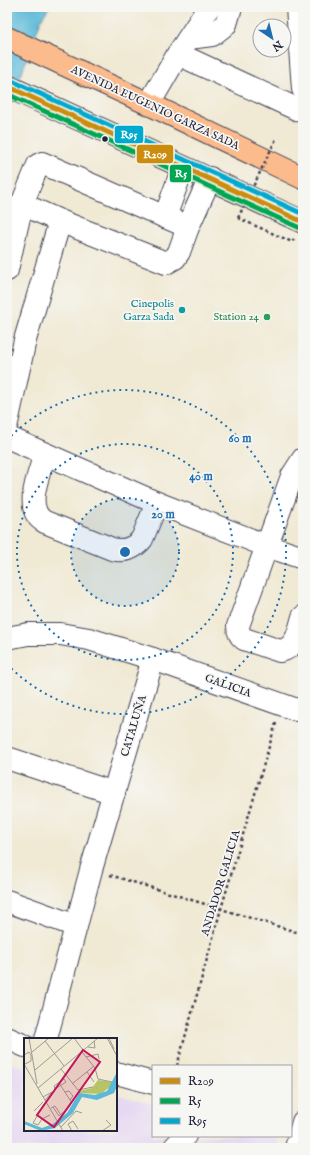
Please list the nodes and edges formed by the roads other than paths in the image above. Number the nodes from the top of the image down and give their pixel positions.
1 (209, 7) edge
2 (231, 7) edge
3 (297, 7) edge
4 (7, 38) edge
5 (184, 46) junction
6 (7, 86) edge
7 (303, 89) edge
8 (149, 104) junction
9 (303, 112) edge
10 (184, 167) junction
11 (210, 178) junction
12 (303, 178) edge
13 (22, 204) junction
14 (165, 217) junction
15 (60, 221) junction
16 (303, 222) edge
17 (188, 227) junction
18 (7, 270) edge
19 (7, 422) edge
20 (7, 437) edge
21 (45, 454) junction
22 (303, 459) edge
23 (157, 503) junction
24 (267, 546) junction
25 (303, 558) edge
26 (303, 617) edge
27 (7, 638) edge
28 (154, 659) junction
29 (303, 712) edge
30 (7, 758) edge
31 (114, 793) junction
32 (7, 901) edge
33 (76, 926) junction
34 (7, 1038) edge
35 (46, 1038) edge
36 (24, 1046) edge
37 (117, 1073) edge
38 (152, 1083) edge
39 (299, 1122) edge
40 (184, 1137) edge
41 (174, 1148) edge
42 (296, 1148) edge

1 - 5 street
2 - 5 street
3 - 7 street
4 - 8 highway, AVENIDA EUGENIO GARZA SADA
5 - 8 street
5 - 9 street
6 - 10 highway
8 - 12 highway, AVENIDA EUGENIO GARZA SADA
10 - 11 highway
10 - 14 street
11 - 16 highway
11 - 17 street
13 - 14 street
13 - 15 street
13 - 18 street
14 - 17 street
15 - 17 street
15 - 19 street
20 - 21 street
21 - 23 street
21 - 23 street
22 - 24 street
23 - 24 street
24 - 25 street
24 - 26 street
27 - 28 street, GALICIA
28 - 29 street, GALICIA
28 - 31 street, CATALUÑA
30 - 31 street
31 - 33 street, CATALUÑA
32 - 33 street
33 - 35 street, CATALUÑA
34 - 36 street
37 - 38 street
39 - 42 street
40 - 41 street

